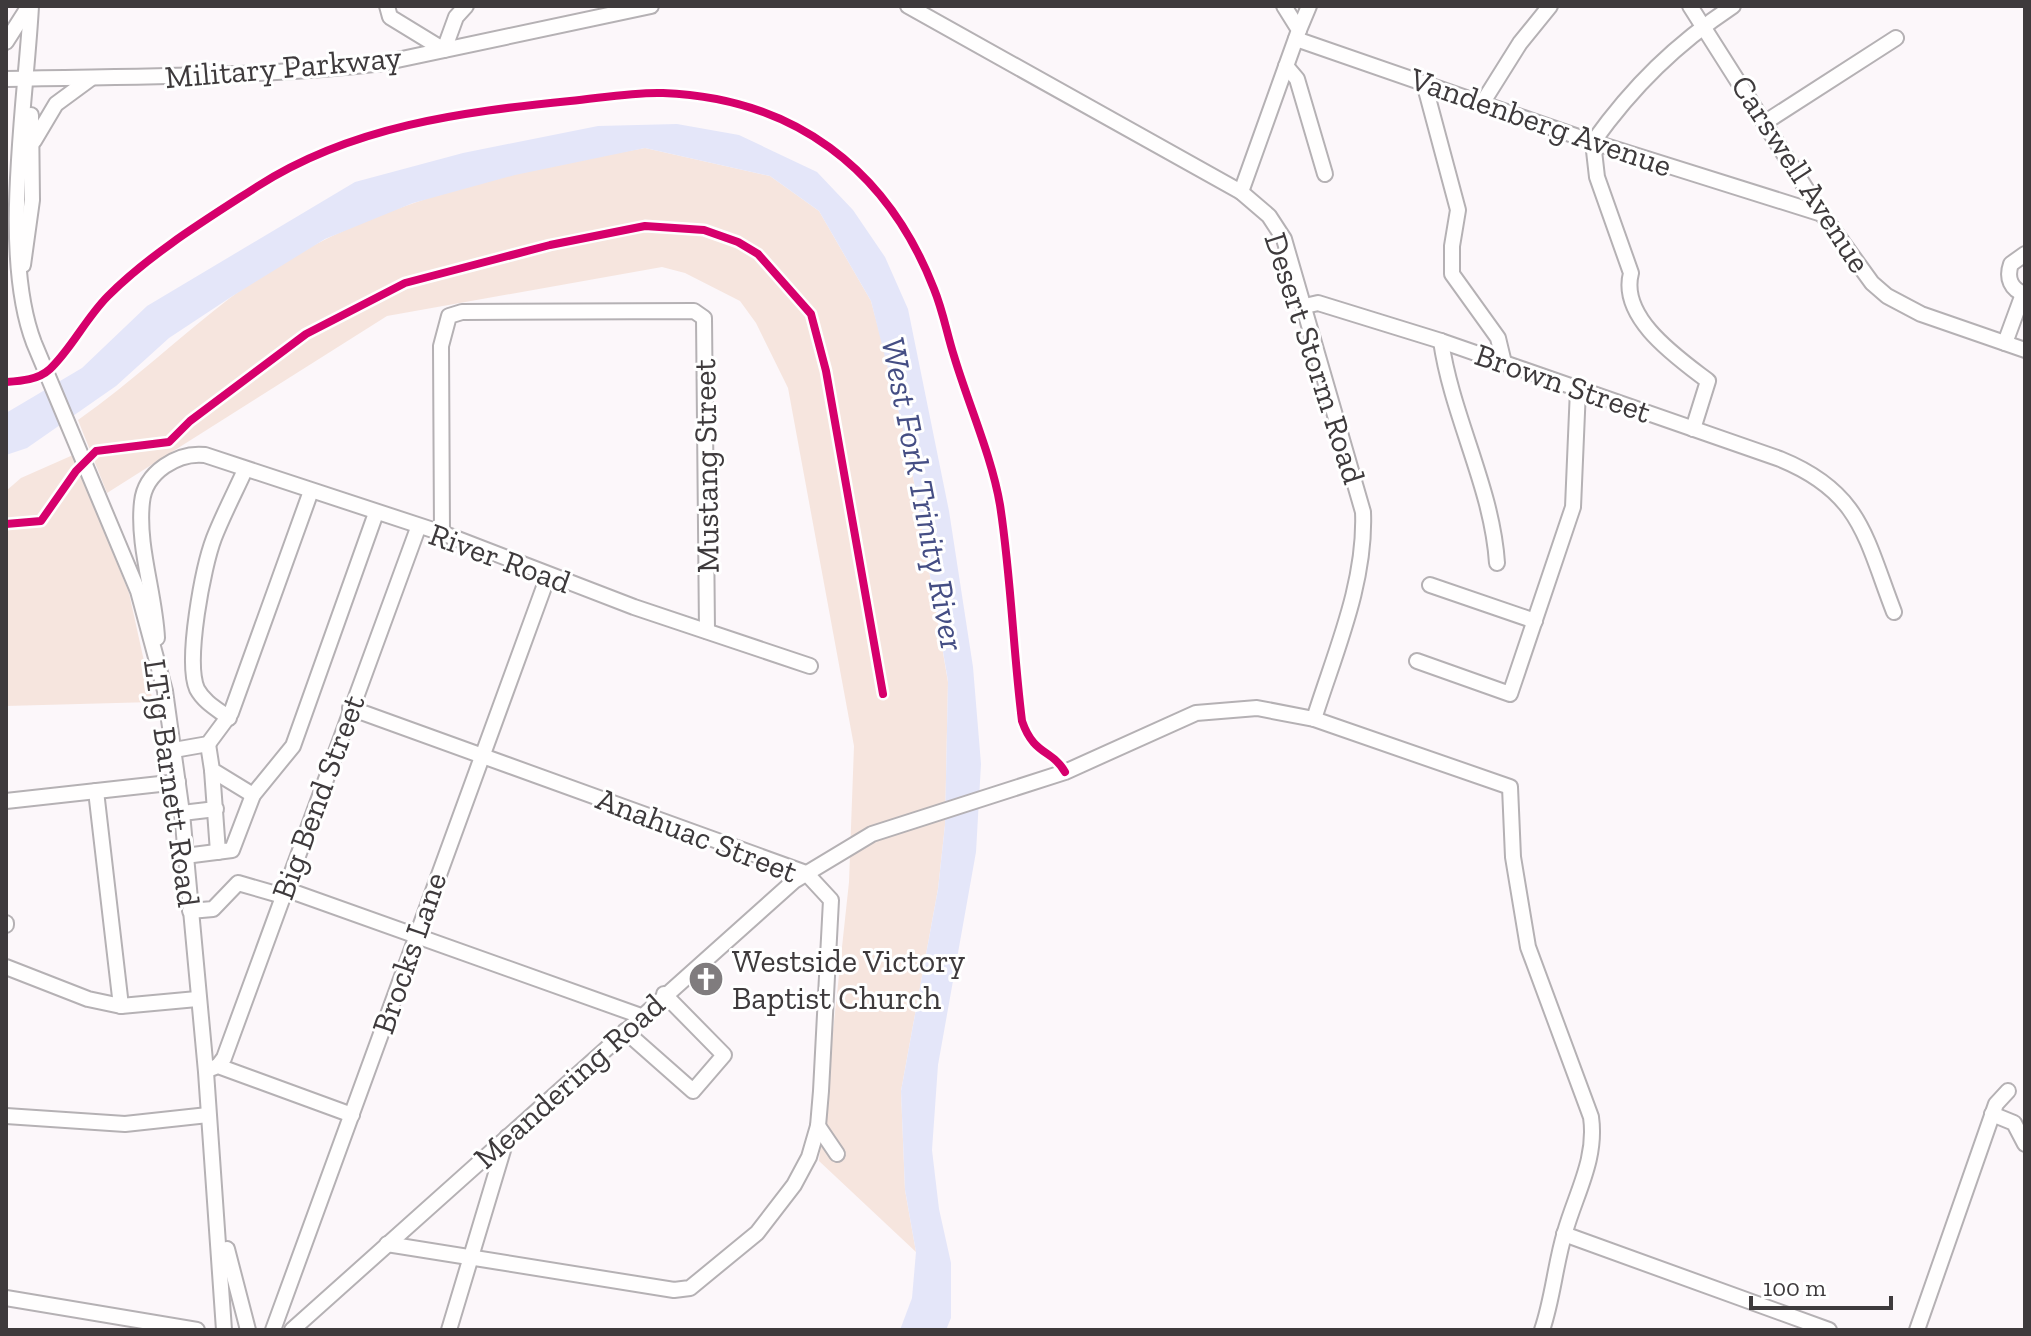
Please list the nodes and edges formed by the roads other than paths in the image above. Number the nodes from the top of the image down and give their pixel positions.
1 (30, 6) edge
2 (387, 6) edge
3 (466, 6) edge
4 (651, 6) edge
5 (908, 6) edge
6 (1284, 6) edge
7 (1309, 6) edge
8 (1550, 6) edge
9 (1690, 6) edge
10 (1733, 6) edge
11 (1703, 26) junction
12 (1298, 35) junction
13 (1896, 38) dead end
14 (6, 42) edge
15 (444, 50) junction
16 (1286, 66) junction
17 (6, 79) edge
18 (27, 79) junction
19 (90, 79) junction
20 (1424, 83) junction
21 (1483, 102) junction
22 (1764, 123) junction
23 (34, 141) junction
24 (1593, 142) junction
25 (1325, 174) dead end
26 (1241, 192) junction
27 (1822, 214) junction
28 (2025, 254) edge
29 (20, 284) junction
30 (2024, 294) edge
31 (1305, 306) junction
32 (1441, 341) junction
33 (2005, 343) junction
34 (2025, 350) edge
35 (1504, 363) junction
36 (1578, 389) junction
37 (1693, 429) junction
38 (245, 470) junction
39 (311, 491) junction
40 (376, 513) junction
41 (418, 528) junction
42 (442, 533) junction
43 (1497, 563) dead end
44 (548, 576) junction
45 (1430, 585) dead end
46 (1894, 612) dead end
47 (1535, 621) junction
48 (707, 631) junction
49 (1417, 661) dead end
50 (159, 662) junction
51 (810, 666) dead end
52 (350, 708) junction
53 (229, 718) junction
54 (1314, 719) junction
55 (208, 744) junction
56 (174, 750) junction
57 (481, 755) junction
58 (212, 770) junction
59 (178, 782) junction
60 (96, 791) junction
61 (253, 795) junction
62 (6, 801) edge
63 (216, 809) junction
64 (182, 813) junction
65 (218, 852) junction
66 (185, 856) junction
67 (806, 873) junction
68 (284, 892) junction
69 (190, 911) junction
70 (415, 937) junction
71 (6, 967) edge
72 (664, 994) junction
73 (197, 999) junction
74 (121, 1006) junction
75 (641, 1016) junction
76 (625, 1031) junction
77 (212, 1069) junction
78 (2008, 1091) dead end
79 (1992, 1114) junction
80 (208, 1115) junction
81 (352, 1115) junction
82 (6, 1116) edge
83 (818, 1126) junction
84 (508, 1137) junction
85 (2025, 1144) edge
86 (837, 1154) dead end
87 (217, 1210) junction
88 (1564, 1234) junction
89 (387, 1244) junction
90 (471, 1258) junction
91 (6, 1298) edge
92 (313, 1312) junction
93 (197, 1330) edge
94 (224, 1330) edge
95 (248, 1330) edge
96 (273, 1330) edge
97 (292, 1330) edge
98 (301, 1330) edge
99 (449, 1330) edge
100 (1542, 1330) edge
101 (1829, 1330) edge
102 (1917, 1330) edge

1 - 14 street
1 - 18 street
2 - 15 street
3 - 15 street
4 - 15 street, Military Parkway
5 - 26 street, Desert Storm Road
6 - 12 street
7 - 12 street
8 - 21 street
9 - 11 street, Carswell Avenue
10 - 11 street
11 - 22 street, Carswell Avenue
11 - 24 street
12 - 16 street
12 - 20 street, Vandenberg Avenue
13 - 22 street
15 - 19 street, Military Parkway
16 - 25 street
16 - 26 street
17 - 18 street, Military Parkway
18 - 19 street, Military Parkway
18 - 23 street
18 - 29 street
19 - 23 street
20 - 21 street, Vandenberg Avenue
20 - 35 street
21 - 24 street, Vandenberg Avenue
22 - 27 street, Carswell Avenue
23 - 29 street
24 - 27 street, Vandenberg Avenue
24 - 37 street
26 - 31 street, Desert Storm Road
27 - 33 street, Carswell Avenue
28 - 30 street
29 - 50 street, LTjg Barnett Road
30 - 33 street
31 - 32 street, Brown Street
31 - 54 street, Desert Storm Road
32 - 35 street, Brown Street
32 - 43 street
33 - 34 street, Carswell Avenue
35 - 36 street, Brown Street
36 - 37 street, Brown Street
36 - 47 street
37 - 46 street, Brown Street
38 - 39 street, River Road
38 - 50 street, River Road
38 - 53 street
39 - 40 street, River Road
39 - 53 street
40 - 41 street, River Road
40 - 61 street
41 - 42 street, River Road
41 - 52 street, Big Bend Street
42 - 44 street, River Road
42 - 48 street, Mustang Street
44 - 48 street, River Road
44 - 57 street, Brocks Lane
45 - 47 street
47 - 49 street
48 - 51 street, River Road
50 - 56 street, LTjg Barnett Road
52 - 57 street, Anahuac Street
52 - 68 street, Big Bend Street
53 - 55 street
54 - 67 street, Meandering Road
54 - 88 street, Meandering Road
55 - 56 street
55 - 58 street
56 - 59 street, LTjg Barnett Road
57 - 67 street, Anahuac Street
57 - 70 street, Brocks Lane
58 - 61 street
58 - 63 street
59 - 60 street
59 - 64 street, LTjg Barnett Road
60 - 62 street
60 - 74 street
61 - 65 street
63 - 64 street
63 - 65 street
64 - 66 street, LTjg Barnett Road
65 - 66 street
66 - 69 street, LTjg Barnett Road
67 - 72 street, Meandering Road
67 - 83 street, Anahuac Street
68 - 69 street
68 - 70 street
68 - 77 street, Big Bend Street
69 - 73 street, LTjg Barnett Road
70 - 75 street
70 - 81 street, Brocks Lane
71 - 74 street
72 - 75 street, Meandering Road
72 - 76 street
73 - 74 street
73 - 77 street, LTjg Barnett Road
75 - 76 street, Meandering Road
76 - 84 street, Meandering Road
77 - 80 street, LTjg Barnett Road
77 - 81 street
78 - 79 street
79 - 85 street
79 - 102 street
80 - 82 street
80 - 87 street, LTjg Barnett Road
81 - 96 street, Brocks Lane
83 - 86 street
83 - 90 street, Anahuac Street
84 - 89 street, Meandering Road
84 - 90 street
87 - 94 street, LTjg Barnett Road
87 - 95 street, LTjg Barnett Road
88 - 100 street
88 - 101 street
89 - 90 street, Anahuac Street
89 - 92 street, Meandering Road
90 - 99 street
91 - 93 street
92 - 97 street, Meandering Road
92 - 98 street, Meandering Road

